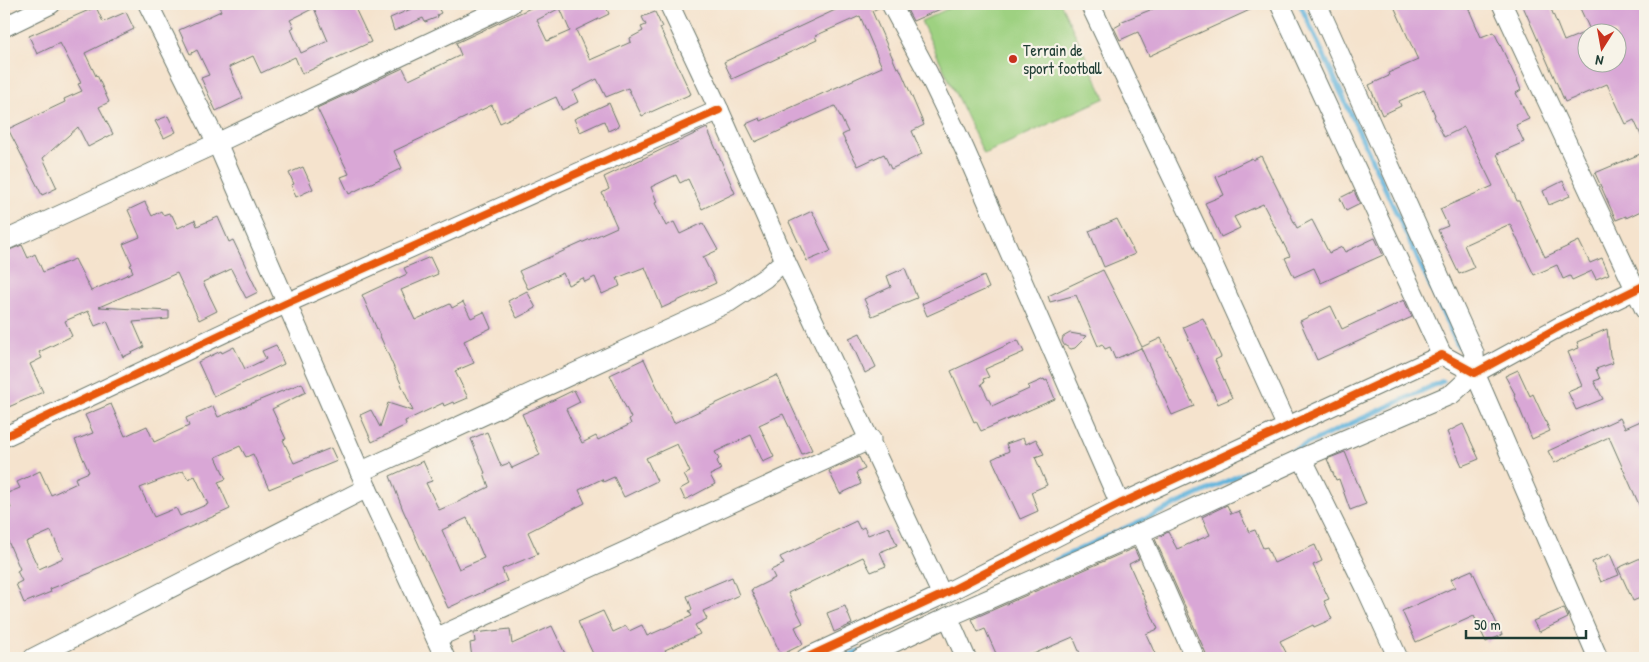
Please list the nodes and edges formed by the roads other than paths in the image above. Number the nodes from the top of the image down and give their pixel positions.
1 (51, 4) edge
2 (148, 4) edge
3 (511, 4) edge
4 (669, 4) edge
5 (891, 4) edge
6 (1090, 4) edge
7 (1280, 4) edge
8 (1317, 4) edge
9 (1502, 4) edge
10 (4, 27) edge
11 (719, 110) junction
12 (217, 143) junction
13 (4, 241) edge
14 (786, 260) junction
15 (1640, 287) edge
16 (287, 304) junction
17 (1645, 310) edge
18 (1442, 355) junction
19 (1475, 373) junction
20 (1287, 427) junction
21 (4, 436) edge
22 (870, 439) junction
23 (1302, 458) junction
24 (363, 480) junction
25 (1120, 504) junction
26 (1140, 532) junction
27 (942, 595) junction
28 (948, 617) junction
29 (436, 638) junction
30 (33, 658) edge
31 (445, 658) edge
32 (806, 658) edge
33 (861, 658) edge
34 (966, 658) edge
35 (1195, 658) edge
36 (1398, 658) edge
37 (1598, 658) edge

1 - 10 street
2 - 12 street
3 - 12 street
4 - 11 street
5 - 25 street
6 - 20 street
7 - 18 street
8 - 19 street
9 - 15 street
11 - 14 street
11 - 16 street
12 - 13 street
12 - 16 street
14 - 22 street
14 - 24 street
15 - 17 street
15 - 19 street
16 - 21 street
16 - 24 street
18 - 19 street
18 - 20 street
19 - 23 street
19 - 37 street
20 - 25 street
22 - 27 street
22 - 29 street
23 - 26 street
23 - 36 street
24 - 29 street
24 - 30 street
25 - 27 street
26 - 28 street
26 - 35 street
27 - 32 street
28 - 33 street
28 - 34 street
29 - 31 street

